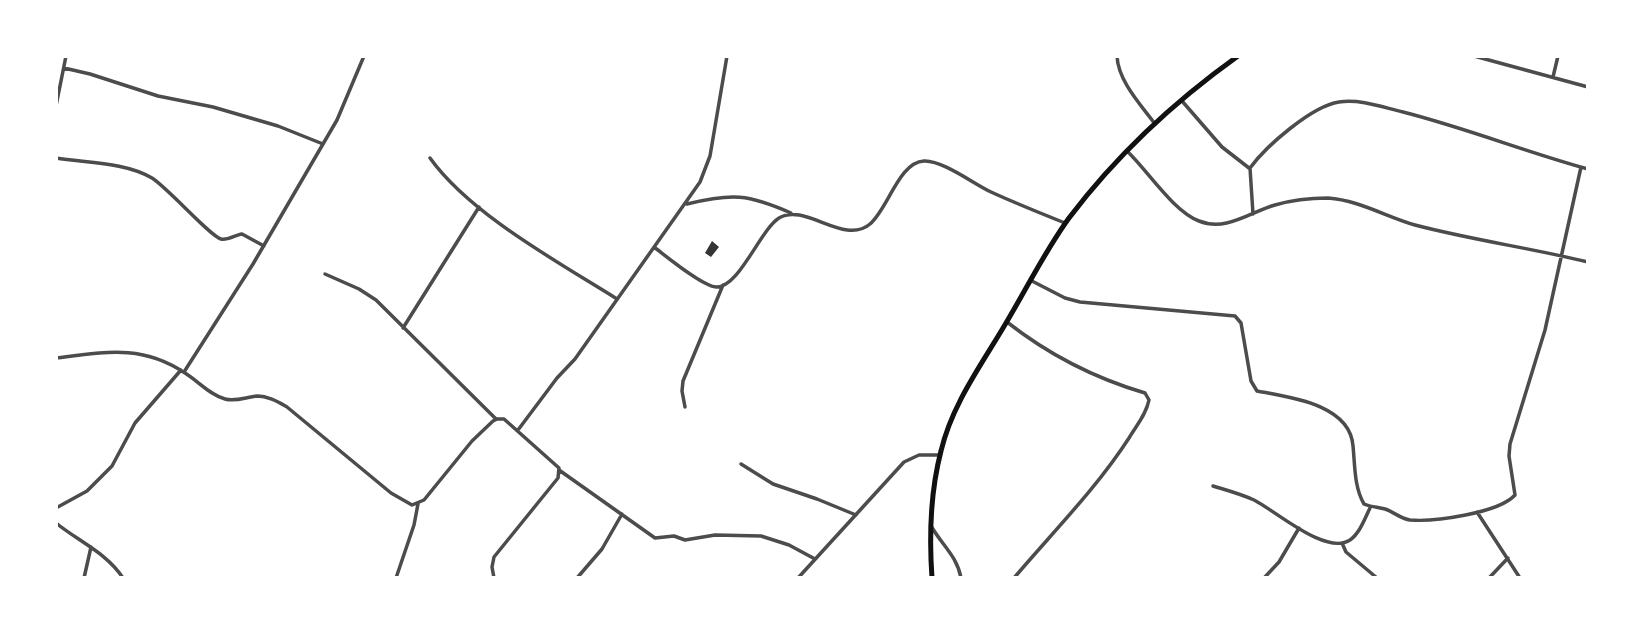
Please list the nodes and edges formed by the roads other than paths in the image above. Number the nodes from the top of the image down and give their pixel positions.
1 (66, 56) edge
2 (364, 56) edge
3 (727, 56) edge
4 (1117, 56) edge
5 (1238, 56) edge
6 (1474, 56) edge
7 (1558, 56) edge
8 (64, 68) junction
9 (1553, 78) junction
10 (1588, 87) edge
11 (1182, 101) junction
12 (56, 106) edge
13 (1155, 124) junction
14 (323, 144) junction
15 (1127, 151) junction
16 (56, 158) edge
17 (430, 158) dead end
18 (1581, 167) junction
19 (1250, 168) junction
20 (1588, 169) edge
21 (686, 204) junction
22 (479, 207) junction
23 (1253, 214) junction
24 (796, 215) junction
25 (1066, 223) junction
26 (264, 246) junction
27 (654, 247) junction
28 (1562, 256) junction
29 (1588, 262) edge
30 (325, 274) dead end
31 (1030, 280) junction
32 (723, 285) junction
33 (617, 299) junction
34 (1006, 322) junction
35 (404, 328) junction
36 (56, 358) edge
37 (183, 371) junction
38 (685, 407) dead end
39 (496, 419) junction
40 (518, 430) junction
41 (940, 455) junction
42 (741, 464) dead end
43 (559, 470) junction
44 (1213, 486) dead end
45 (418, 504) junction
46 (1371, 507) junction
47 (56, 508) edge
48 (1477, 512) junction
49 (622, 514) junction
50 (856, 515) junction
51 (56, 523) edge
52 (930, 524) junction
53 (1299, 528) junction
54 (1342, 543) junction
55 (91, 547) junction
56 (1508, 558) junction
57 (815, 559) junction
58 (83, 578) edge
59 (123, 578) edge
60 (396, 578) edge
61 (494, 578) edge
62 (577, 578) edge
63 (798, 578) edge
64 (932, 578) edge
65 (961, 578) edge
66 (1014, 578) edge
67 (1264, 578) edge
68 (1377, 578) edge
69 (1489, 578) edge
70 (1520, 578) edge

1 - 8 street
2 - 14 street
3 - 21 street
4 - 13 street
5 - 11 main road
6 - 9 street
7 - 9 street
8 - 12 street
8 - 14 street
9 - 10 street
11 - 13 main road
11 - 19 street
13 - 15 main road
14 - 26 street
15 - 23 street
15 - 25 main road
16 - 26 street
17 - 22 street
18 - 19 street
18 - 20 street
18 - 28 street
19 - 23 street
21 - 24 street
21 - 27 street
22 - 33 street
22 - 35 street
23 - 28 street
24 - 25 street
24 - 32 street
25 - 31 main road
26 - 37 street
27 - 32 street
27 - 33 street
28 - 29 street
28 - 48 street
30 - 35 street
31 - 34 main road
31 - 46 street
32 - 38 street
33 - 40 street
34 - 41 main road
34 - 66 street
35 - 39 street
36 - 37 street
37 - 45 street
37 - 47 street
39 - 40 street
39 - 45 street
40 - 43 street
41 - 50 street
41 - 52 main road
42 - 50 street
43 - 49 street
43 - 61 street
44 - 53 street
45 - 60 street
46 - 48 street
46 - 54 street
48 - 56 street
49 - 57 street
49 - 62 street
50 - 57 street
51 - 55 street
52 - 64 main road
52 - 65 street
53 - 54 street
53 - 67 street
54 - 68 street
55 - 58 street
55 - 59 street
56 - 69 street
56 - 70 street
57 - 63 street

